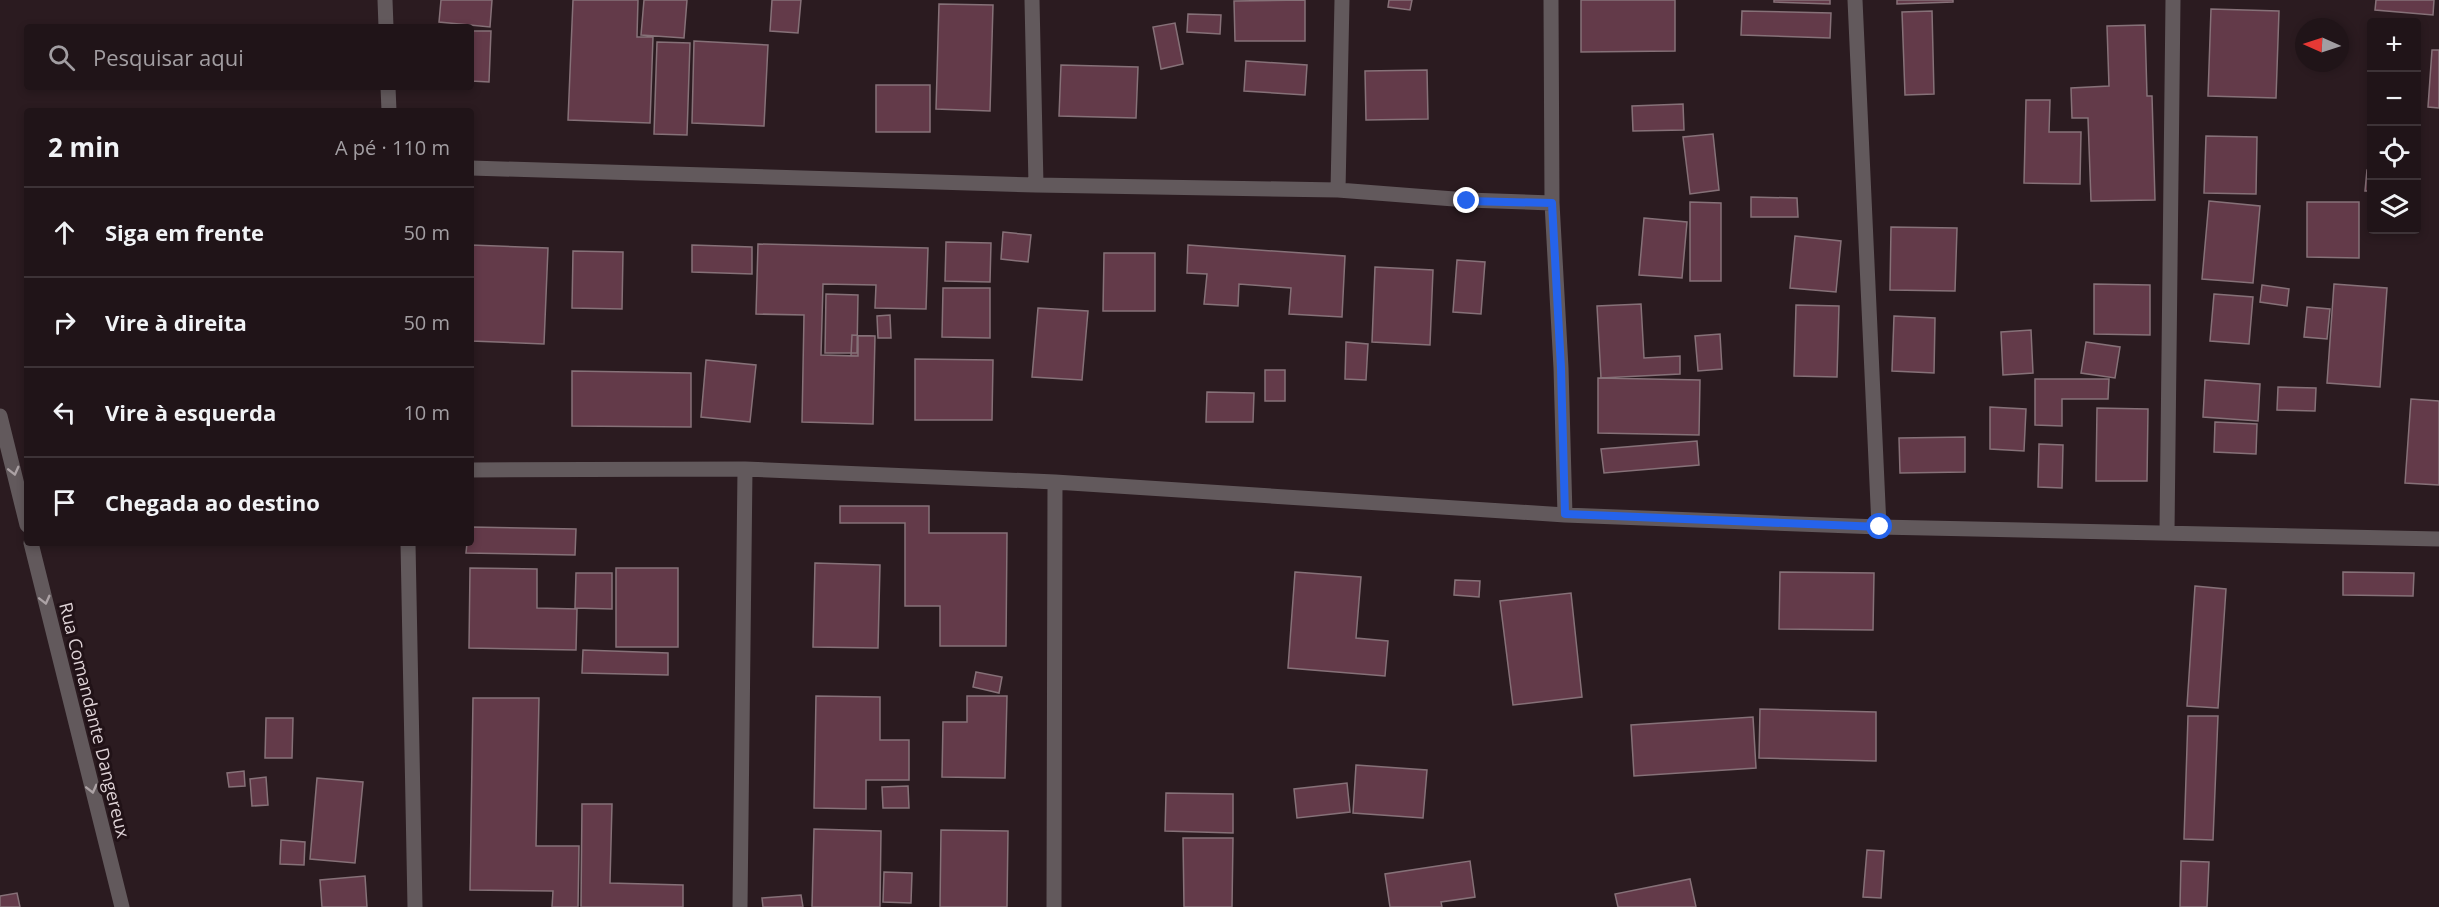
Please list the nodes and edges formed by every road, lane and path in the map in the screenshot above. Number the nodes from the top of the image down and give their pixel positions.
1 (385, 0) edge
2 (1032, 0) edge
3 (1341, 0) edge
4 (1551, 0) edge
5 (1855, 0) edge
6 (2173, 0) edge
7 (386, 24) edge
8 (388, 90) edge
9 (388, 108) edge
10 (474, 168) edge
11 (1036, 185) junction
12 (1338, 190) junction
13 (1552, 203) junction
14 (0, 416) edge
15 (745, 469) junction
16 (474, 470) edge
17 (1055, 482) junction
18 (24, 513) edge
19 (1565, 514) junction
20 (1880, 527) junction
21 (2167, 533) junction
22 (2439, 539) edge
23 (32, 546) edge
24 (408, 546) edge
25 (122, 907) edge
26 (415, 907) edge
27 (740, 907) edge
28 (1054, 907) edge

1 - 7 street
2 - 11 street
3 - 12 street
4 - 13 street
5 - 20 street
6 - 21 street
8 - 9 street
10 - 11 street
11 - 12 street
12 - 13 street
13 - 19 street
14 -> 18 street
15 - 16 street
15 - 17 street
15 - 27 street
17 - 19 street
17 - 28 street
19 - 20 street
20 - 21 street
21 - 22 street
23 -> 25 street, Rua Comandante Dangereux
24 - 26 street

